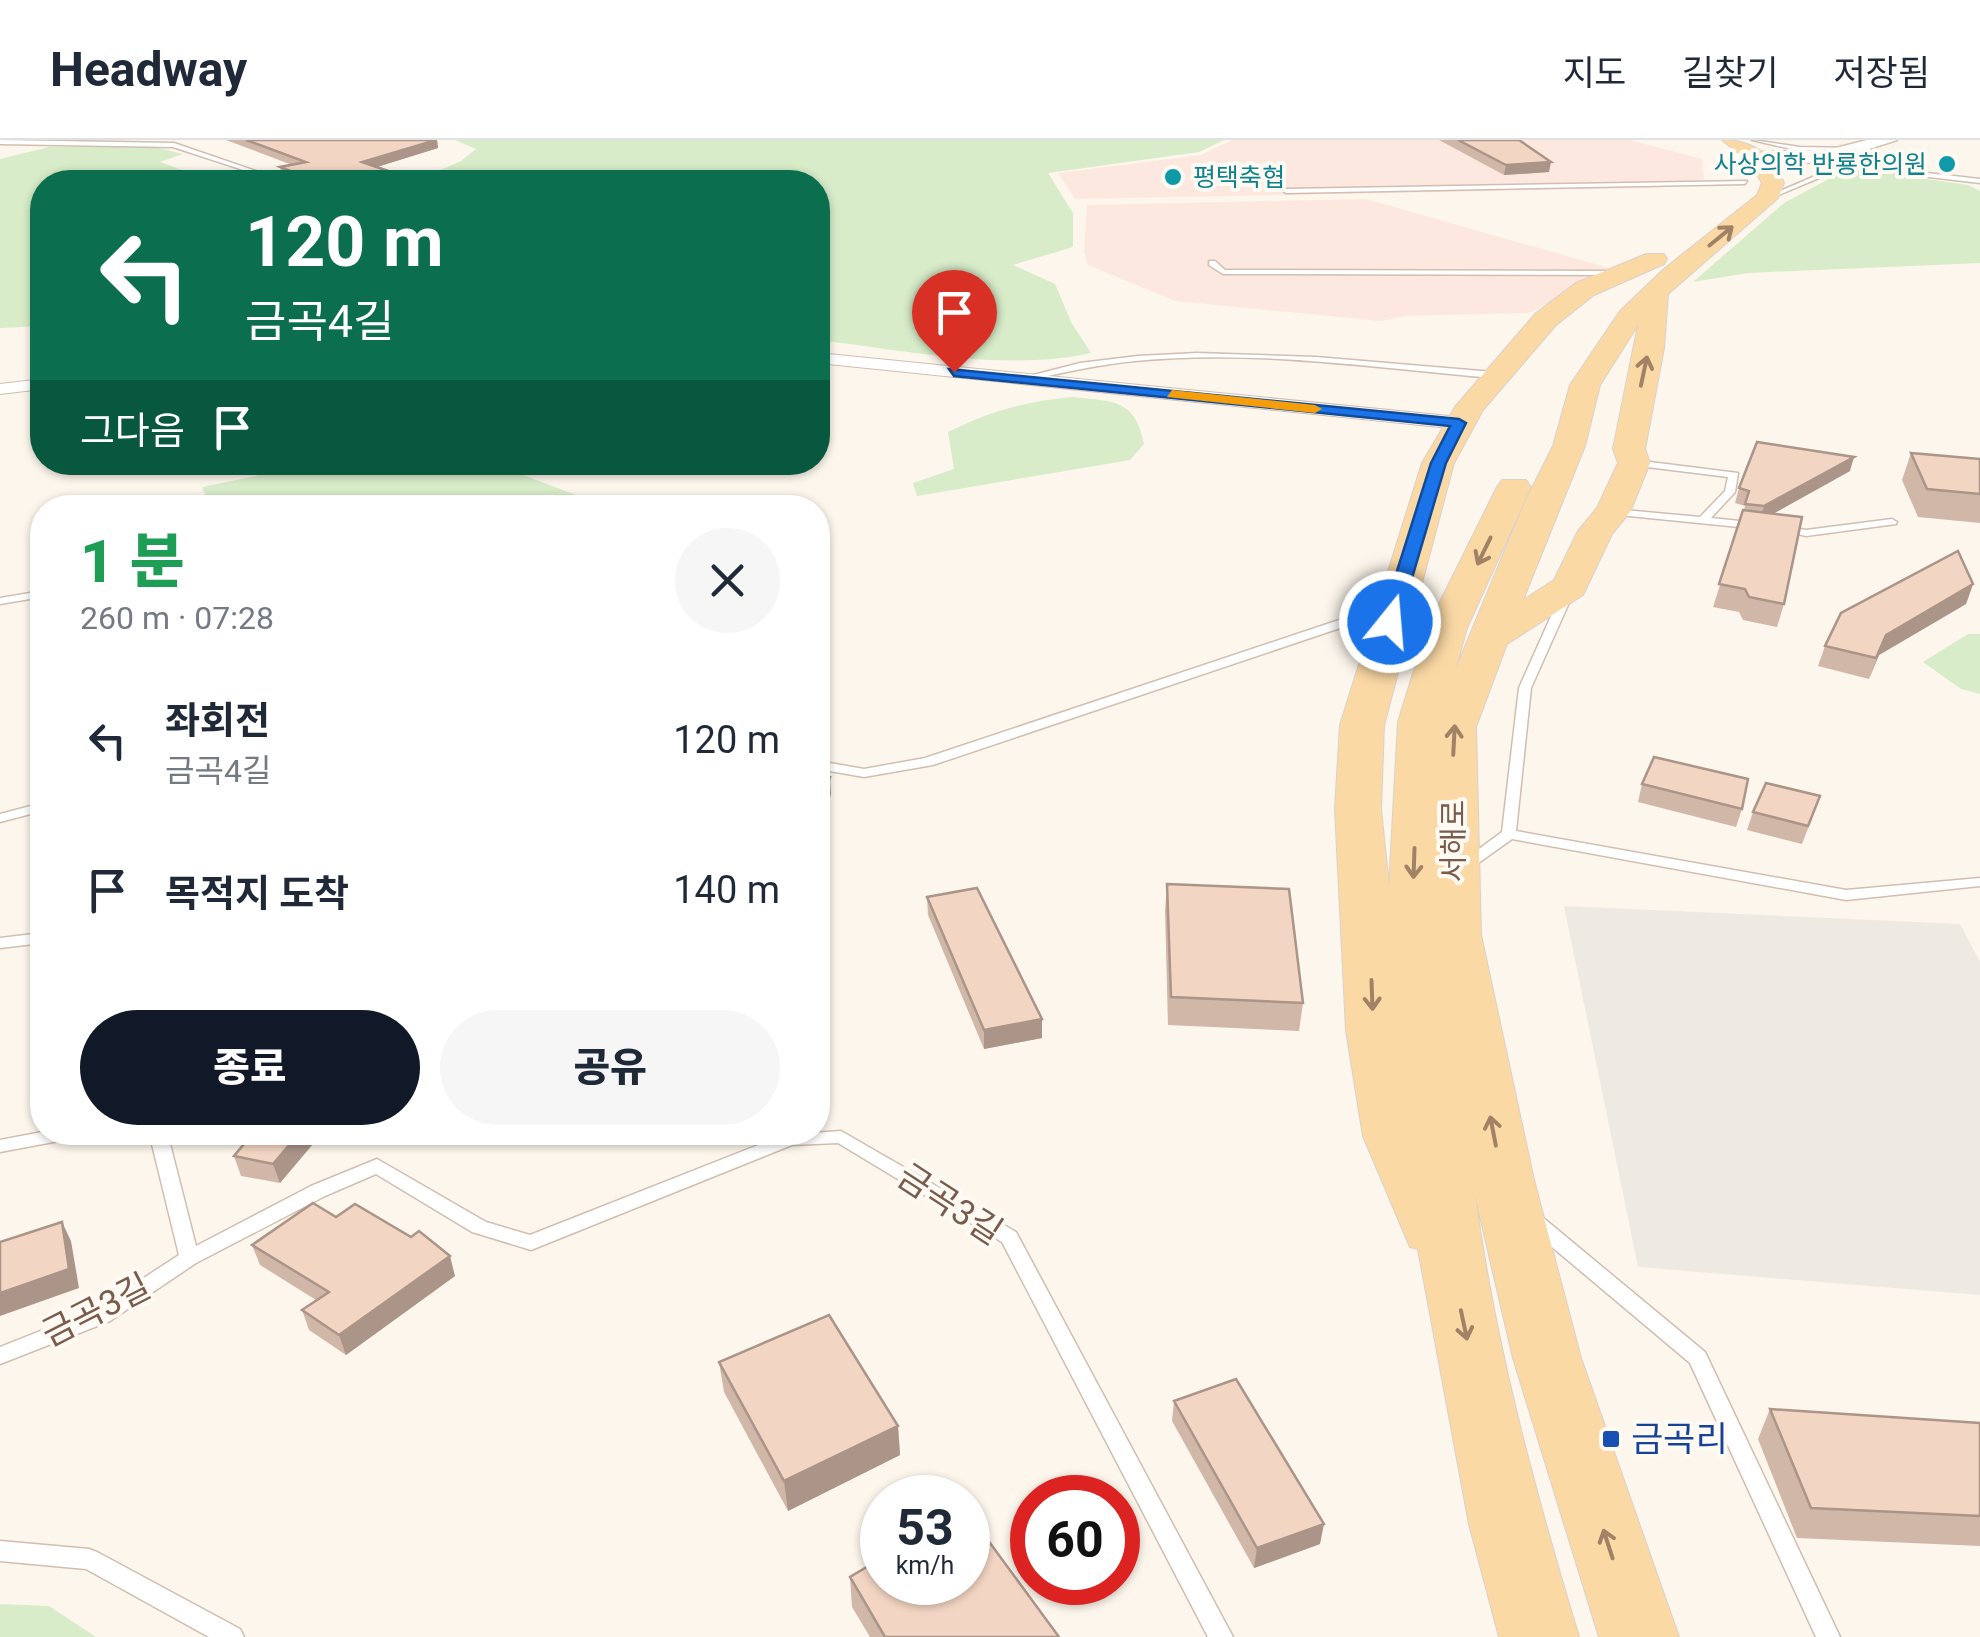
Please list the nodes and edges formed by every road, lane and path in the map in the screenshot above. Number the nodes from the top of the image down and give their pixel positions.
1 (1710, 140) edge
2 (1825, 140) edge
3 (0, 142) edge
4 (1800, 148) junction
5 (1862, 148) edge
6 (1749, 163) edge
7 (249, 170) edge
8 (1980, 181) edge
9 (1286, 191) dead end
10 (1657, 259) junction
11 (1212, 263) dead end
12 (830, 359) edge
13 (1494, 375) junction
14 (1022, 379) junction
15 (30, 385) edge
16 (0, 389) edge
17 (1459, 423) junction
18 (1632, 456) junction
19 (1614, 512) junction
20 (1704, 519) junction
21 (1892, 522) dead end
22 (1570, 587) junction
23 (30, 596) edge
24 (0, 600) edge
25 (1390, 622) junction
26 (1488, 638) junction
27 (830, 767) edge
28 (30, 810) edge
29 (0, 818) edge
30 (1509, 834) junction
31 (1454, 874) junction
32 (1980, 882) edge
33 (30, 939) edge
34 (0, 943) edge
35 (830, 1137) edge
36 (30, 1140) edge
37 (161, 1145) edge
38 (775, 1145) edge
39 (0, 1146) edge
40 (1508, 1200) junction
41 (188, 1258) junction
42 (1453, 1275) junction
43 (0, 1356) edge
44 (0, 1551) edge
45 (232, 1637) edge
46 (1221, 1637) edge
47 (1539, 1637) edge
48 (1639, 1637) edge
49 (1828, 1637) edge

1 - 6 main road
2 - 4 lane
3 - 7 lane
4 - 5 lane
4 - 6 lane
5 - 6 main road
5 - 6 lane
5 - 8 lane
6 - 9 lane
10 -> 6 main road, 서해로
6 - 10 main road, 서해로
10 - 11 lane
10 - 13 main road
18 -> 10 main road
10 - 26 main road, 서해로
10 -> 42 main road, 서해로
12 - 14 street
13 - 14 lane
13 - 17 main road
14 - 17 street
15 - 16 street
17 - 25 main road
18 - 19 main road
18 - 20 lane
19 - 20 lane
19 - 22 main road
20 - 21 lane
22 - 26 main road
22 - 30 lane
23 - 24 lane
25 - 27 lane
25 -> 42 main road
31 -> 26 main road, 서해로
28 - 29 lane
30 - 31 lane
30 - 32 lane
40 -> 31 main road, 서해로
33 - 34 lane
35 - 46 lane, 금곡3길
36 - 39 lane
37 - 41 lane
38 - 41 lane, 금곡3길
48 -> 40 main road, 서해로
40 - 49 lane
41 - 43 lane, 금곡3길
42 -> 47 main road, 서해로
44 - 45 lane

